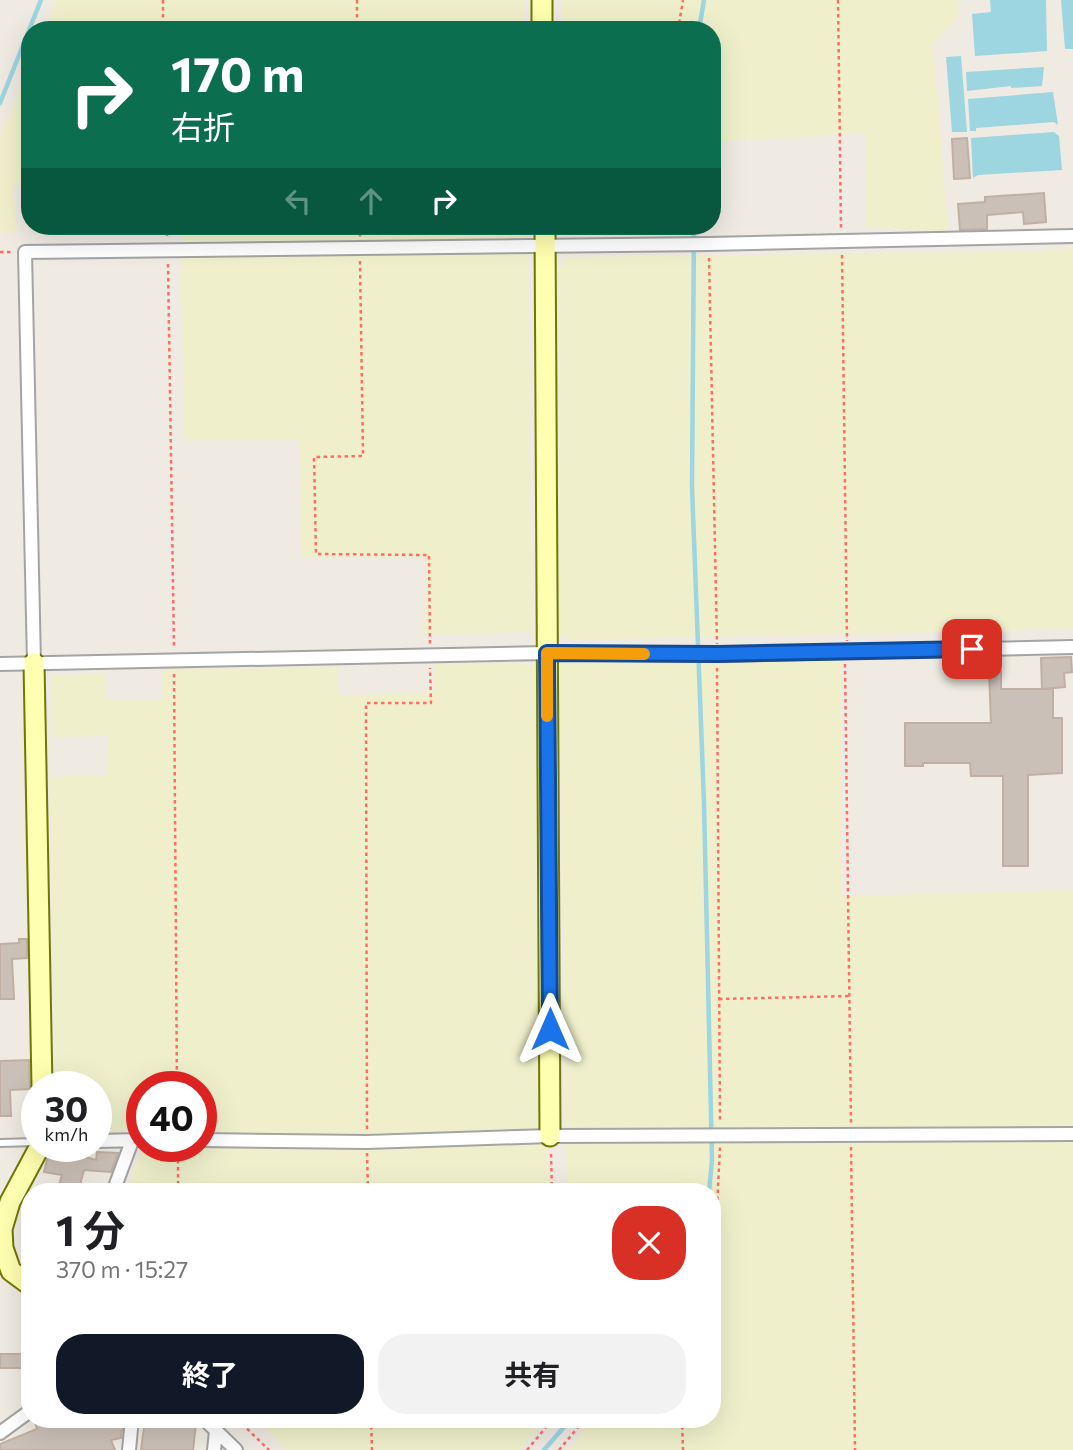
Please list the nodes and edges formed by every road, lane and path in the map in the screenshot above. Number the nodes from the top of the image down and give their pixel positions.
1 (163, 0) edge
2 (357, 0) edge
3 (542, 0) edge
4 (683, 0) edge
5 (838, 0) edge
6 (163, 21) edge
7 (357, 21) edge
8 (542, 21) edge
9 (680, 21) edge
10 (360, 235) edge
11 (545, 235) edge
12 (1073, 236) edge
13 (842, 241) junction
14 (709, 244) junction
15 (545, 246) junction
16 (360, 248) junction
17 (1073, 647) edge
18 (847, 652) junction
19 (547, 653) junction
20 (717, 654) junction
21 (430, 656) junction
22 (34, 663) junction
23 (0, 664) edge
24 (849, 996) junction
25 (719, 999) junction
26 (42, 1071) edge
27 (1073, 1134) edge
28 (550, 1136) junction
29 (851, 1136) junction
30 (720, 1137) junction
31 (217, 1140) edge
32 (21, 1142) edge
33 (367, 1142) junction
34 (0, 1143) edge
35 (31, 1162) edge
36 (127, 1162) edge
37 (178, 1162) edge
38 (117, 1183) edge
39 (178, 1183) edge
40 (368, 1183) edge
41 (552, 1183) edge
42 (718, 1183) edge
43 (21, 1278) edge
44 (21, 1418) edge
45 (131, 1428) edge
46 (213, 1428) edge
47 (246, 1428) edge
48 (371, 1428) edge
49 (545, 1428) edge
50 (577, 1428) edge
51 (682, 1428) edge
52 (216, 1431) junction
53 (0, 1433) edge
54 (129, 1450) edge
55 (214, 1450) edge
56 (236, 1450) edge
57 (269, 1450) edge
58 (372, 1450) edge
59 (527, 1450) edge
60 (559, 1450) edge
61 (683, 1450) edge
62 (855, 1450) edge

1 - 6 path
2 - 7 path
3 - 8 street
4 - 9 path
5 - 13 path
10 - 16 path
11 - 15 street
12 - 13 street
13 - 14 street
13 - 18 path
14 - 15 street
14 - 20 path
15 - 16 street
15 - 19 street
16 - 21 path
16 - 22 street
17 - 18 street
18 - 20 street
18 - 24 path
19 - 20 street
19 - 21 street
19 - 28 street
20 - 25 path
21 - 22 street
21 - 33 path
22 - 23 street
22 - 26 street
24 - 25 path
24 - 29 path
25 - 30 path
27 - 29 street
28 - 30 street
28 - 33 street
28 - 41 path
29 - 30 street
29 - 62 path
30 - 42 path
31 - 33 street
32 - 34 lane
33 - 40 path
35 - 43 street
36 - 38 street
37 - 39 path
44 - 53 street
45 - 54 street
46 - 52 street
47 - 57 path
48 - 58 path
49 - 59 path
50 - 60 path
51 - 61 path
52 - 55 street
52 - 56 street

